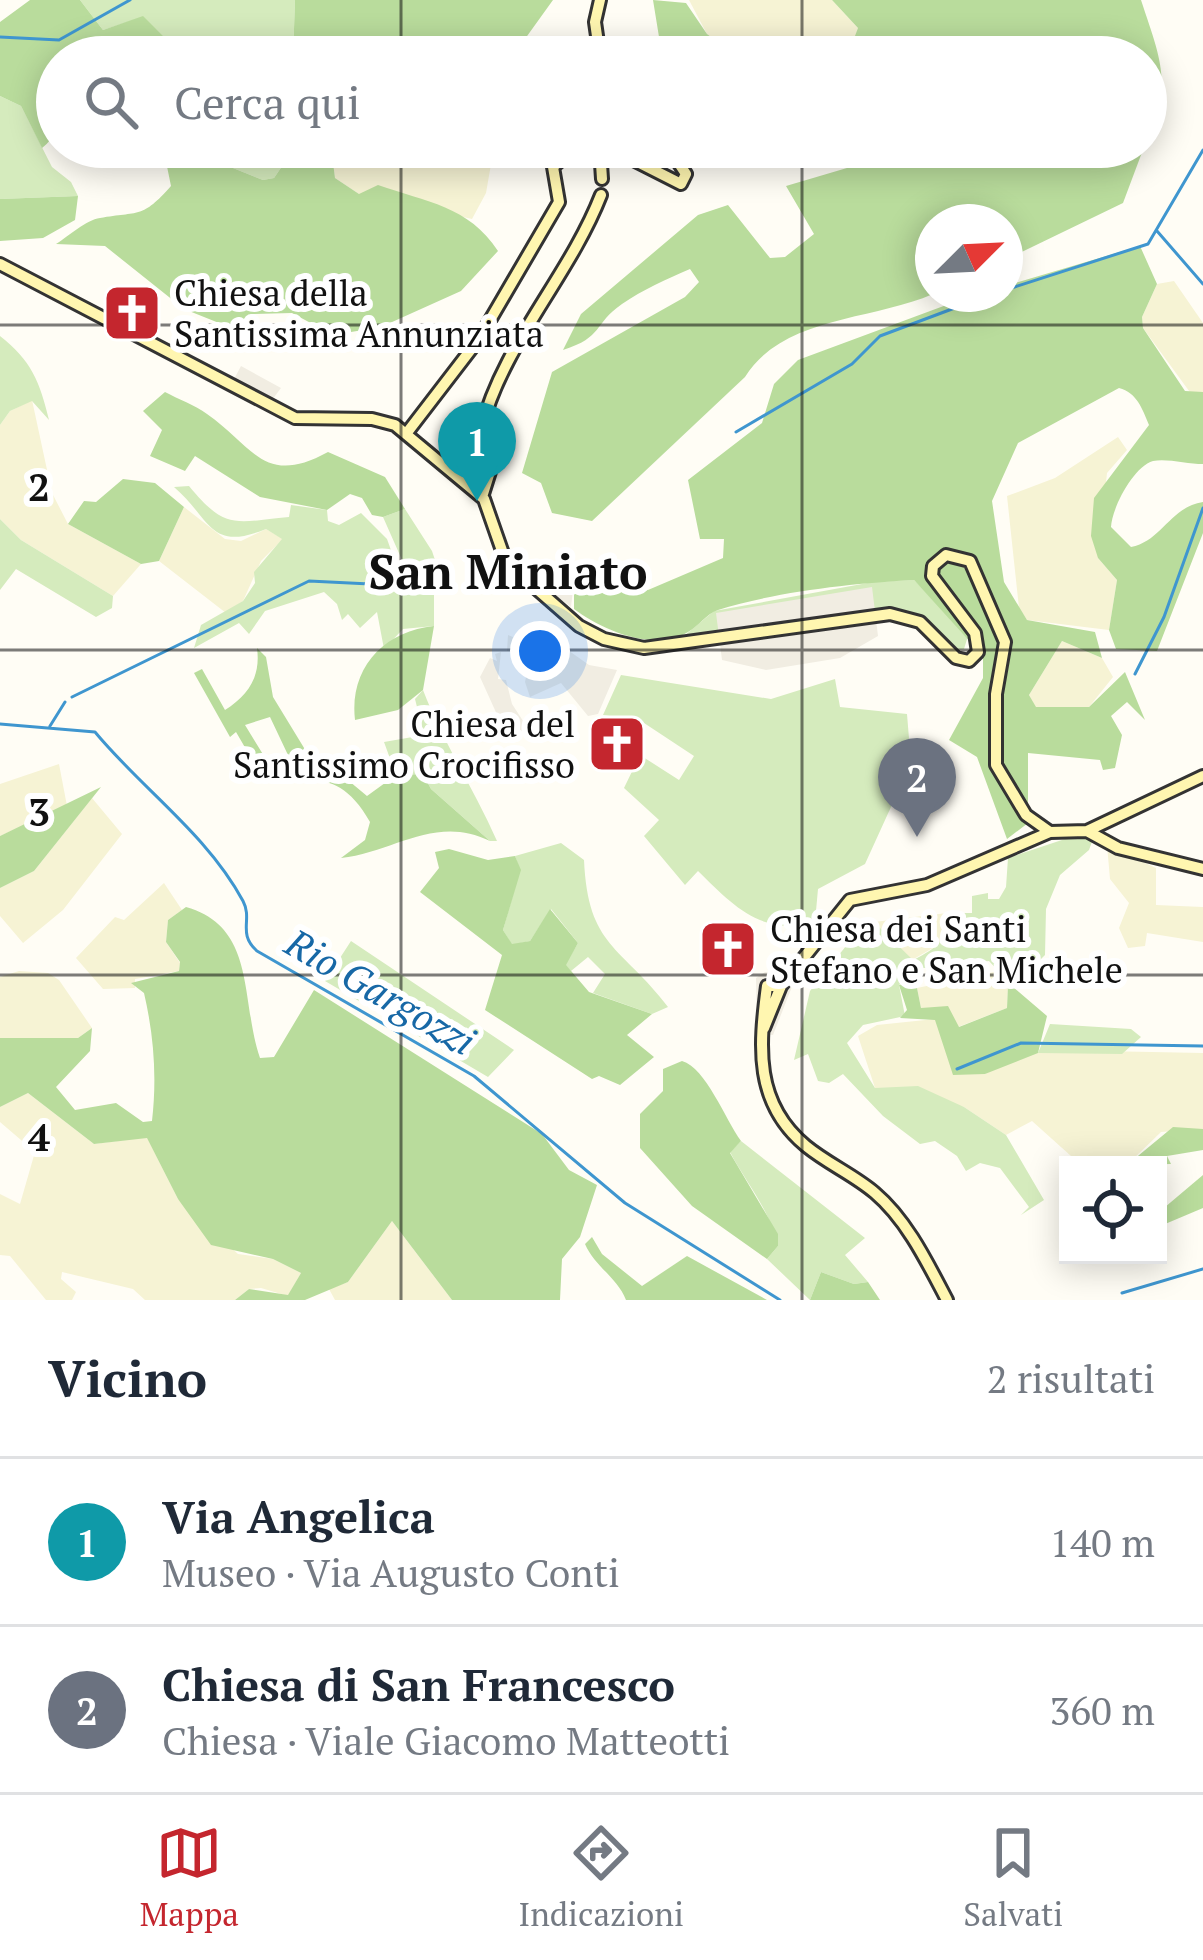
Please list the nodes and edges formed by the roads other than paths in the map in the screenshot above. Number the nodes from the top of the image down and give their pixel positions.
1 (600, 0) edge
2 (598, 36) edge
3 (554, 168) edge
4 (601, 168) edge
5 (653, 168) edge
6 (682, 168) edge
7 (602, 179) dead end
8 (601, 195) dead end
9 (0, 264) edge
10 (406, 434) junction
11 (482, 497) junction
12 (1203, 776) edge
13 (1046, 831) junction
14 (1087, 831) junction
15 (1203, 869) edge
16 (947, 1300) edge

1 - 2 main road
3 - 10 main road
4 - 7 main road
5 - 6 main road
8 - 11 main road
9 - 10 main road
10 - 11 main road
11 - 13 main road
12 - 14 main road
13 - 14 main road
13 - 16 main road
14 - 15 main road

